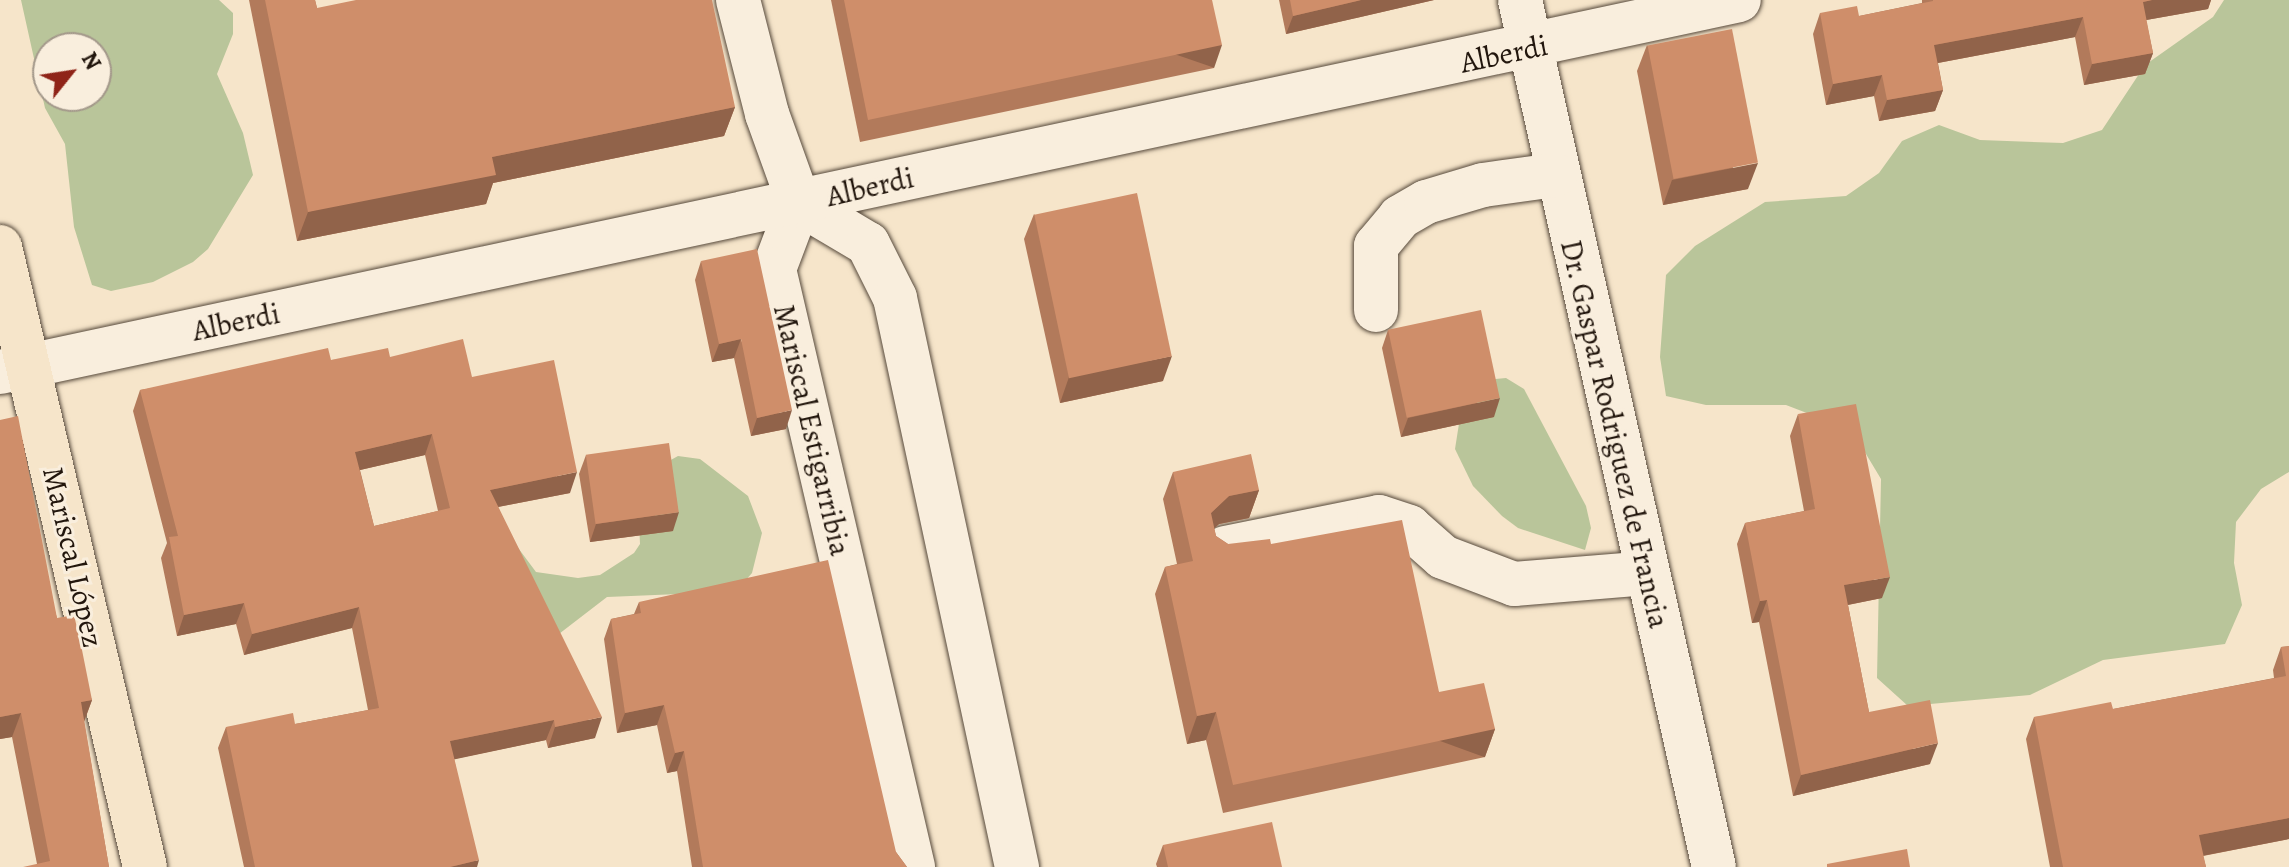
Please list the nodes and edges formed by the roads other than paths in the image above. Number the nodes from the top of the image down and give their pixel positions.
1 (738, 0) edge
2 (1520, 0) edge
3 (1739, 0) edge
4 (1533, 48) junction
5 (1555, 175) junction
6 (799, 203) junction
7 (0, 247) edge
8 (1376, 310) dead end
9 (14, 368) edge
10 (1225, 548) edge
11 (1647, 573) junction
12 (145, 867) edge
13 (913, 867) edge
14 (1017, 867) edge
15 (1714, 867) edge

1 - 6 street
2 - 4 street, Dr. Gaspar Rodriguez de Francia
3 - 4 street, Alberdi
4 - 5 street, Dr. Gaspar Rodriguez de Francia
4 - 6 street, Alberdi
5 - 8 street
5 - 11 street, Dr. Gaspar Rodriguez de Francia
6 - 9 street, Alberdi
6 - 13 street, Mariscal Estigarribia
6 - 14 street
7 - 9 main road, Mariscal López
9 - 12 main road, Mariscal López
10 - 11 street
11 - 15 street, Dr. Gaspar Rodriguez de Francia

